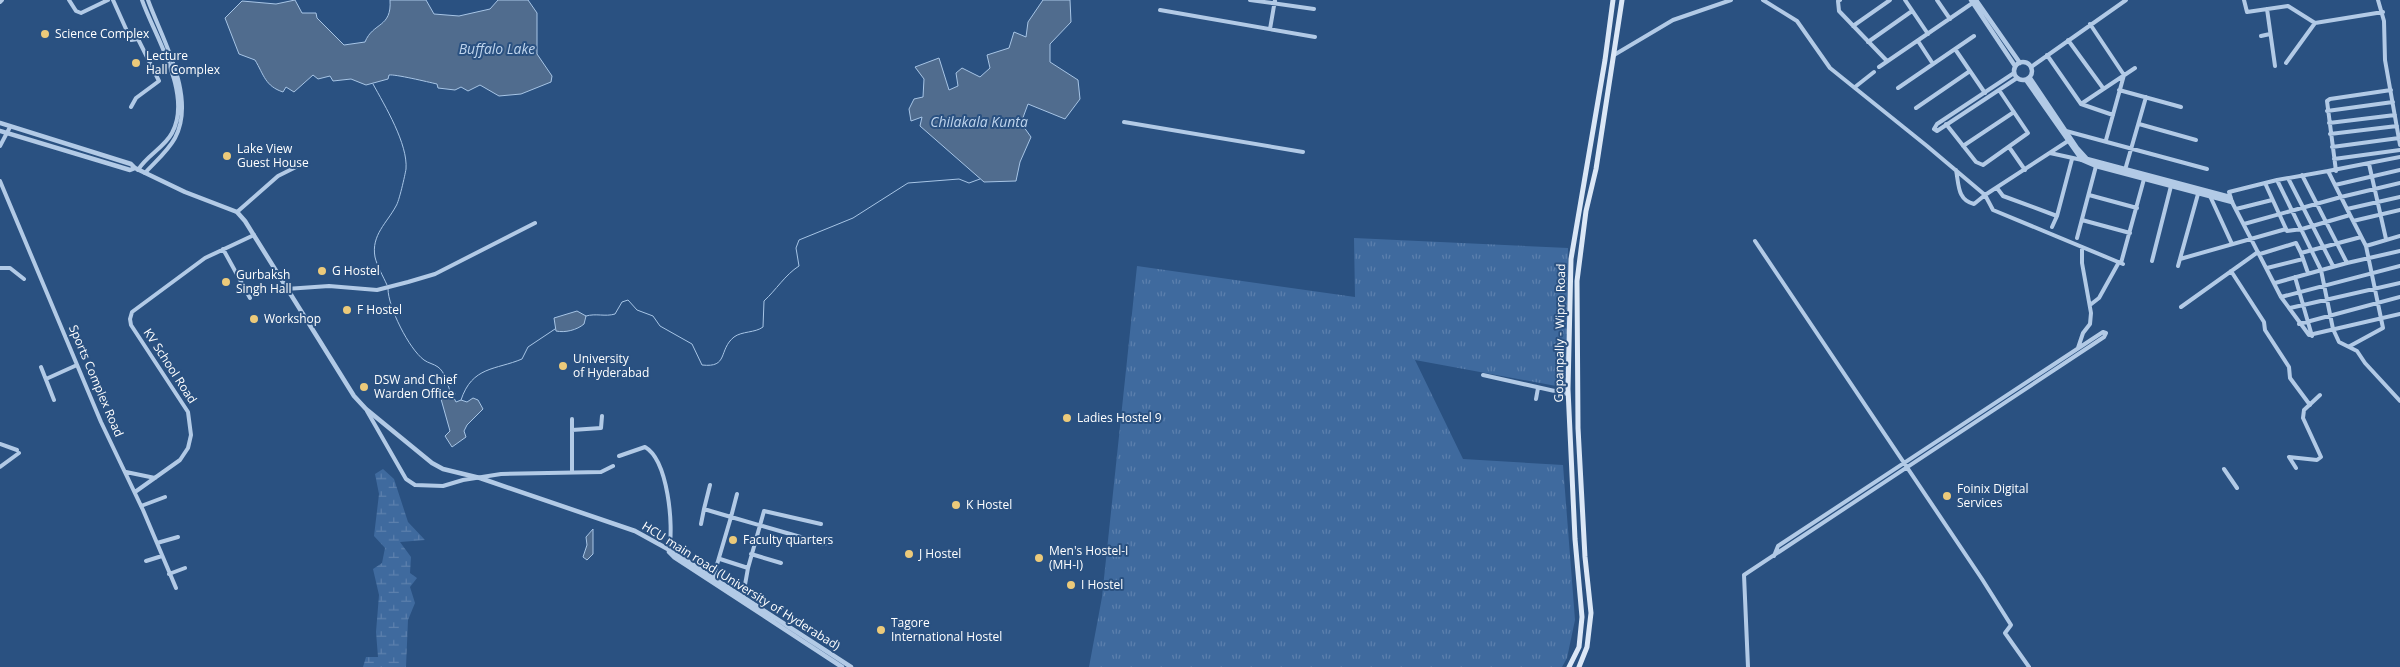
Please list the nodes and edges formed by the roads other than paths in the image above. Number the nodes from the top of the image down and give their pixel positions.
1 (68, 0) edge
2 (108, 0) edge
3 (114, 0) edge
4 (142, 0) edge
5 (148, 0) edge
6 (1250, 0) edge
7 (1613, 0) edge
8 (1622, 0) edge
9 (1731, 0) edge
10 (1763, 0) edge
11 (1839, 0) edge
12 (1890, 0) edge
13 (1905, 0) edge
14 (1937, 0) edge
15 (2126, 0) edge
16 (2244, 0) edge
17 (2282, 0) edge
18 (2378, 0) edge
19 (1974, 1) edge
20 (1274, 2) edge
21 (2282, 6) junction
22 (1314, 9) dead end
23 (1160, 10) dead end
24 (2266, 10) junction
25 (1912, 11) junction
26 (2383, 12) junction
27 (1950, 19) junction
28 (2315, 23) junction
29 (2090, 24) junction
30 (1853, 26) junction
31 (1270, 29) junction
32 (1928, 34) junction
33 (2270, 34) junction
34 (1974, 36) dead end
35 (2261, 36) dead end
36 (1315, 37) dead end
37 (2068, 40) junction
38 (1918, 41) junction
39 (1868, 42) junction
40 (1955, 49) junction
41 (1614, 55) junction
42 (2047, 55) junction
43 (1887, 61) junction
44 (1933, 64) junction
45 (2286, 64) dead end
46 (2018, 65) junction
47 (2275, 66) dead end
48 (1879, 67) dead end
49 (2031, 67) junction
50 (2135, 68) dead end
51 (1970, 71) junction
52 (1874, 72) dead end
53 (2124, 74) junction
54 (2016, 76) junction
55 (2028, 79) junction
56 (1855, 87) junction
57 (1898, 88) dead end
58 (2103, 88) junction
59 (1998, 90) junction
60 (2119, 90) junction
61 (2391, 90) junction
62 (1985, 92) junction
63 (1988, 97) junction
64 (2146, 97) junction
65 (2393, 102) junction
66 (2080, 104) junction
67 (2181, 107) dead end
68 (131, 108) dead end
69 (1916, 108) dead end
70 (2327, 111) junction
71 (2014, 112) junction
72 (2113, 115) junction
73 (2395, 115) junction
74 (1124, 122) dead end
75 (0, 123) edge
76 (2329, 123) junction
77 (1946, 124) junction
78 (2139, 124) junction
79 (10, 126) junction
80 (2397, 126) junction
81 (0, 131) edge
82 (2066, 131) junction
83 (7, 134) junction
84 (2330, 134) junction
85 (2399, 138) edge
86 (2106, 140) junction
87 (2196, 140) dead end
88 (2068, 141) junction
89 (2400, 145) edge
90 (0, 146) edge
91 (1963, 146) junction
92 (2332, 147) junction
93 (2009, 148) junction
94 (2133, 148) junction
95 (2400, 150) edge
96 (1303, 152) dead end
97 (2050, 153) junction
98 (2400, 157) edge
99 (2072, 158) junction
100 (2084, 159) junction
101 (2334, 159) junction
102 (2369, 164) junction
103 (298, 166) dead end
104 (2096, 166) junction
105 (136, 169) junction
106 (2206, 169) dead end
107 (1956, 170) junction
108 (2025, 170) junction
109 (2125, 170) junction
110 (2336, 170) junction
111 (2400, 170) edge
112 (2328, 171) junction
113 (146, 173) junction
114 (2302, 175) junction
115 (2371, 176) junction
116 (2288, 178) junction
117 (2144, 179) junction
118 (0, 180) edge
119 (2277, 180) junction
120 (2265, 183) junction
121 (2400, 184) edge
122 (2335, 185) junction
123 (1, 186) edge
124 (2171, 186) junction
125 (1997, 188) junction
126 (2375, 189) junction
127 (2198, 194) junction
128 (2210, 194) junction
129 (1985, 195) junction
130 (2089, 195) junction
131 (2342, 197) junction
132 (2400, 197) edge
133 (2231, 200) junction
134 (2272, 200) junction
135 (2378, 201) junction
136 (2317, 203) junction
137 (2303, 207) junction
138 (2137, 208) junction
139 (2236, 208) junction
140 (2347, 209) junction
141 (2292, 210) junction
142 (2400, 210) edge
143 (237, 212) junction
144 (2279, 214) junction
145 (2350, 214) junction
146 (2381, 214) junction
147 (2057, 216) junction
148 (2082, 220) junction
149 (2353, 221) junction
150 (2327, 222) junction
151 (535, 223) dead end
152 (2244, 224) junction
153 (2313, 226) junction
154 (2052, 227) dead end
155 (2286, 229) junction
156 (2302, 229) junction
157 (2130, 233) junction
158 (254, 234) junction
159 (2400, 236) edge
160 (2361, 237) junction
161 (2078, 238) dead end
162 (2252, 239) junction
163 (2386, 239) junction
164 (1755, 241) dead end
165 (2337, 243) junction
166 (2232, 244) junction
167 (2324, 246) junction
168 (2366, 246) junction
169 (2082, 247) junction
170 (223, 249) junction
171 (2312, 249) junction
172 (2400, 251) edge
173 (2259, 253) junction
174 (2300, 254) junction
175 (2369, 258) junction
176 (2180, 259) junction
177 (2303, 259) junction
178 (2152, 261) dead end
179 (2121, 263) junction
180 (2347, 263) junction
181 (2178, 266) dead end
182 (2333, 266) junction
183 (2400, 266) edge
184 (0, 268) edge
185 (2267, 268) junction
186 (1571, 270) junction
187 (2320, 270) junction
188 (2231, 271) junction
189 (1579, 272) junction
190 (2308, 273) junction
191 (2371, 273) junction
192 (2295, 277) junction
193 (24, 279) dead end
194 (2400, 282) edge
195 (2275, 283) junction
196 (2324, 285) junction
197 (286, 289) junction
198 (2374, 289) junction
199 (2299, 291) junction
200 (2281, 297) junction
201 (2400, 297) edge
202 (250, 298) dead end
203 (2327, 299) junction
204 (2378, 302) junction
205 (2090, 305) junction
206 (2303, 305) junction
207 (2181, 307) dead end
208 (2290, 308) junction
209 (2400, 314) edge
210 (2330, 315) junction
211 (2381, 318) junction
212 (2307, 321) junction
213 (2299, 324) junction
214 (2333, 329) junction
215 (2312, 336) junction
216 (2350, 346) junction
217 (2077, 350) junction
218 (77, 366) junction
219 (41, 367) dead end
220 (1483, 374) dead end
221 (46, 379) junction
222 (1538, 388) junction
223 (1568, 394) junction
224 (2320, 396) dead end
225 (54, 400) dead end
226 (1536, 400) dead end
227 (2400, 401) edge
228 (2310, 405) junction
229 (366, 409) junction
230 (602, 416) dead end
231 (572, 419) dead end
232 (572, 430) junction
233 (0, 444) edge
234 (620, 456) dead end
235 (1906, 465) junction
236 (0, 466) edge
237 (613, 466) dead end
238 (2296, 468) dead end
239 (2224, 469) dead end
240 (126, 472) junction
241 (572, 473) junction
242 (155, 478) junction
243 (480, 478) junction
244 (710, 485) dead end
245 (2237, 488) dead end
246 (135, 492) junction
247 (737, 494) dead end
248 (165, 497) dead end
249 (141, 506) junction
250 (704, 509) junction
251 (730, 517) junction
252 (701, 524) dead end
253 (821, 524) dead end
254 (759, 525) junction
255 (178, 537) dead end
256 (157, 543) junction
257 (825, 544) dead end
258 (668, 551) junction
259 (751, 554) junction
260 (162, 556) junction
261 (720, 559) junction
262 (146, 561) dead end
263 (781, 563) dead end
264 (185, 568) dead end
265 (748, 568) junction
266 (1578, 570) junction
267 (1587, 570) junction
268 (169, 574) junction
269 (712, 580) junction
270 (176, 588) dead end
271 (742, 596) junction
272 (842, 667) edge
273 (851, 667) edge
274 (1569, 667) edge
275 (1579, 667) edge
276 (1748, 667) edge
277 (2029, 667) edge

1 - 2 street
3 - 68 street
4 - 105 street
5 - 113 street
6 - 20 street
7 - 186 main road, Gopanpally - Wipro Road
8 - 41 main road, Gopanpally - Wipro Road
9 - 41 street
10 - 56 street
11 - 30 street
12 - 30 street
13 - 25 street
14 - 27 street
15 - 29 street
16 - 24 street
17 - 21 street
18 - 26 street
19 - 27 street
19 - 46 street
20 - 22 street
20 - 31 street
21 - 24 street
21 - 28 street
23 - 31 street
24 - 33 street
25 - 32 street
25 - 39 street
26 - 28 street
26 - 61 street
27 - 32 street
28 - 45 street
29 - 37 street
29 - 53 street
30 - 39 street
31 - 36 street
32 - 38 street
33 - 35 street
33 - 47 street
34 - 40 street
37 - 42 street
37 - 58 street
38 - 43 street
38 - 44 street
39 - 43 street
40 - 44 street
40 - 51 street
41 - 189 main road, Gopanpally - Wipro Road
42 - 49 street
42 - 66 street
43 - 48 street
44 - 57 street
46 - 49 street
46 - 54 street
49 - 55 street
50 - 53 street
51 - 62 street
51 - 69 street
52 - 56 street
53 - 58 street
53 - 60 street
54 - 55 street
54 - 59 street
54 - 62 street
55 - 82 street
55 - 88 street
56 - 107 street
58 - 66 street
59 - 63 street
59 - 71 street
60 - 64 street
60 - 72 street
61 - 65 street
61 - 70 street
62 - 63 street
62 - 77 street
63 - 77 street
64 - 67 street
64 - 78 street
65 - 70 street
65 - 73 street
66 - 72 street
70 - 76 street
71 - 91 street
71 - 93 street
72 - 86 street
73 - 76 street
73 - 80 street
74 - 96 street
75 - 79 street
76 - 84 street
77 - 91 street
78 - 87 street
78 - 94 street
79 - 83 street
79 - 105 street
80 - 84 street
80 - 85 street
81 - 83 street
82 - 86 street
82 - 100 street
83 - 90 street
83 - 105 street
84 - 92 street
85 - 89 street
85 - 92 street
86 - 94 street
88 - 97 street
88 - 100 street
91 - 93 street
92 - 101 street
93 - 108 street
94 - 106 street
94 - 109 street
95 - 101 street
97 - 99 street
97 - 108 street
98 - 102 street
99 - 100 street
99 - 147 street
100 - 104 street
100 - 109 street
101 - 110 street
102 - 110 street
102 - 115 street
103 - 143 street
104 - 117 street
104 - 130 street
105 - 113 street, HCU main road (University of Hyderabad)
107 - 129 street
107 - 129 street
108 - 125 street
109 - 128 street
110 - 112 street
111 - 115 street
112 - 114 street
112 - 122 street
113 - 143 street, HCU main road (University of Hyderabad)
114 - 116 street
114 - 136 street
115 - 122 street
115 - 126 street
116 - 119 street
116 - 137 street
117 - 124 street
117 - 138 street
118 - 123 street, Sports Complex Road
119 - 120 street
119 - 141 street
120 - 133 street
120 - 134 street
121 - 126 street
122 - 131 street
123 - 218 street, Sports Complex Road
124 - 127 street
124 - 178 street
125 - 129 street
125 - 147 street
126 - 131 street
126 - 135 street
127 - 128 street
127 - 176 street
128 - 133 street
128 - 166 street
129 - 169 street
130 - 138 street
130 - 148 street
131 - 136 street
131 - 140 street
132 - 135 street
133 - 139 street
134 - 139 street
134 - 144 street
135 - 140 street
135 - 146 street
136 - 137 street
136 - 150 street
137 - 141 street
137 - 153 street
138 - 157 street
139 - 152 street
140 - 145 street
141 - 144 street
141 - 156 street
142 - 146 street
143 - 158 street, HCU main road (University of Hyderabad)
144 - 152 street
144 - 155 street
145 - 149 street
145 - 150 street
146 - 149 street
146 - 163 street
147 - 154 street
148 - 157 street
148 - 161 street
149 - 160 street
150 - 153 street
150 - 165 street
151 - 197 street
152 - 162 street
153 - 156 street
153 - 167 street
155 - 156 street
155 - 162 street
156 - 171 street
157 - 179 street
158 - 170 street, KV School Road
158 - 197 street, HCU main road (University of Hyderabad)
159 - 163 street
160 - 165 street
160 - 168 street
162 - 166 street
162 - 173 street
163 - 168 street
164 - 235 street
165 - 167 street
165 - 180 street
166 - 176 street
167 - 171 street
167 - 182 street
168 - 175 street
169 - 179 street
169 - 205 street
170 - 202 street
170 - 242 street, KV School Road
171 - 174 street
171 - 187 street
172 - 175 street
173 - 174 street
173 - 185 street
173 - 188 street
174 - 177 street
175 - 180 street
175 - 191 street
176 - 181 street
177 - 185 street
177 - 190 street
179 - 205 street
180 - 182 street
182 - 187 street
183 - 191 street
184 - 193 street
185 - 195 street
186 - 189 main road
186 - 223 main road, Gopanpally - Wipro Road
187 - 190 street
187 - 196 street
188 - 207 street
188 - 228 street
189 - 267 main road, Gopanpally - Wipro Road
190 - 192 street
191 - 196 street
191 - 198 street
192 - 195 street
192 - 199 street
194 - 198 street
195 - 200 street
196 - 199 street
196 - 203 street
197 - 229 street, HCU main road (University of Hyderabad)
198 - 203 street
198 - 204 street
199 - 200 street
199 - 206 street
200 - 208 street
201 - 204 street
203 - 206 street
203 - 210 street
204 - 210 street
204 - 211 street
205 - 217 street
206 - 208 street
206 - 212 street
208 - 213 street
209 - 211 street
210 - 212 street
210 - 214 street
211 - 214 street
211 - 216 street
212 - 213 street
212 - 215 street
213 - 215 street
214 - 215 street
214 - 216 street
216 - 227 street
217 - 235 street
217 - 235 street
218 - 221 street
218 - 240 street, Sports Complex Road
219 - 221 street
220 - 222 street
221 - 225 street
222 - 223 street
222 - 226 street
223 - 266 main road, Gopanpally - Wipro Road
224 - 228 street
228 - 238 street
229 - 243 street, HCU main road (University of Hyderabad)
229 - 243 street
230 - 232 street
231 - 232 street
232 - 241 street
233 - 236 street
234 - 258 street
235 - 276 street
235 - 277 street
237 - 241 street
239 - 245 street
240 - 242 street
240 - 246 street, Sports Complex Road
241 - 243 street
242 - 246 street, KV School Road
243 - 258 street, HCU main road (University of Hyderabad)
244 - 250 street
246 - 249 street, Sports Complex Road
247 - 251 street
248 - 249 street
249 - 256 street, Sports Complex Road
250 - 251 street
250 - 252 street
251 - 254 street
251 - 261 street
253 - 254 street
254 - 257 street
254 - 259 street
255 - 256 street
256 - 260 street, Sports Complex Road
258 - 269 street, HCU main road (University of Hyderabad)
259 - 263 street
259 - 265 street
260 - 262 street
260 - 268 street, Sports Complex Road
261 - 265 street
261 - 269 street
264 - 268 street
265 - 271 street
266 - 267 main road
266 - 274 main road, Gopanpally - Wipro Road
267 - 275 main road, Gopanpally - Wipro Road
268 - 270 street, Sports Complex Road
269 - 271 street, HCU main road (University of Hyderabad)
269 - 272 street
271 - 273 street, HCU main road (University of Hyderabad)

